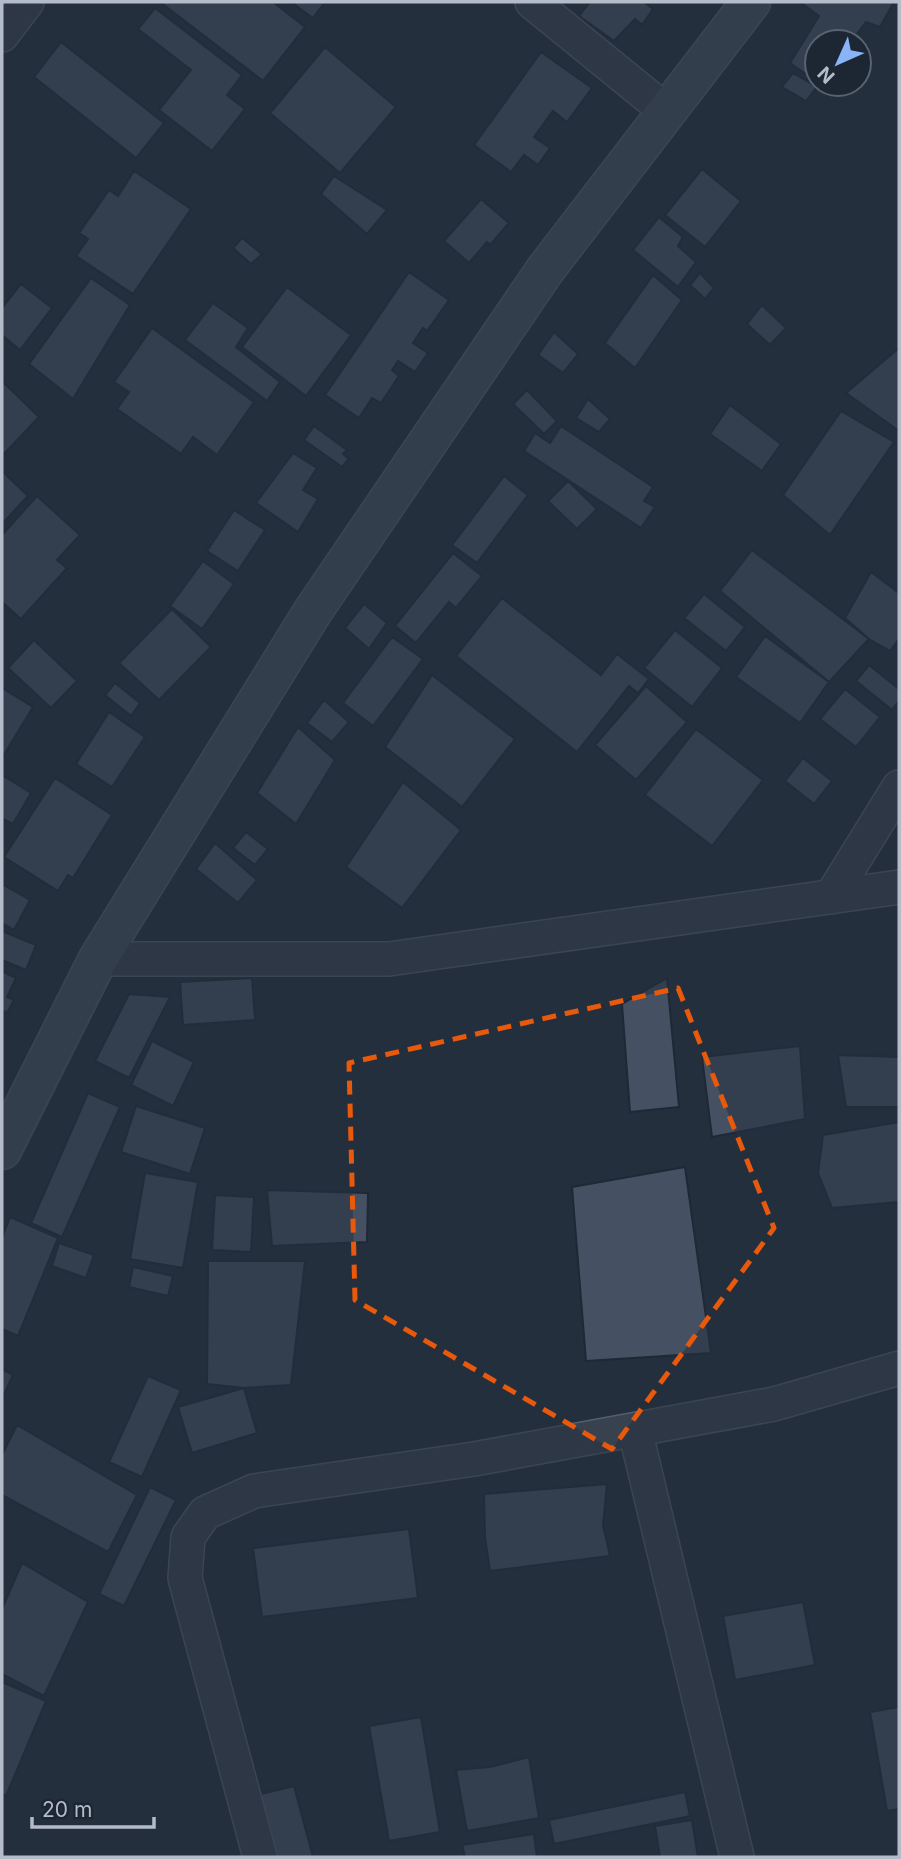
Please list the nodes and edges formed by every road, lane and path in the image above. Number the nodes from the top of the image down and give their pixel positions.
1 (27, 2) edge
2 (532, 2) edge
3 (751, 2) edge
4 (2, 35) edge
5 (666, 111) junction
6 (899, 787) edge
7 (899, 887) edge
8 (831, 897) junction
9 (98, 959) junction
10 (2, 1150) edge
11 (899, 1368) edge
12 (635, 1430) junction
13 (260, 1857) edge
14 (737, 1857) edge

1 - 4 street
2 - 5 street
3 - 5 street
5 - 9 street
6 - 8 street
7 - 8 street
8 - 9 street
9 - 10 street
11 - 12 street
12 - 13 street
12 - 14 street

